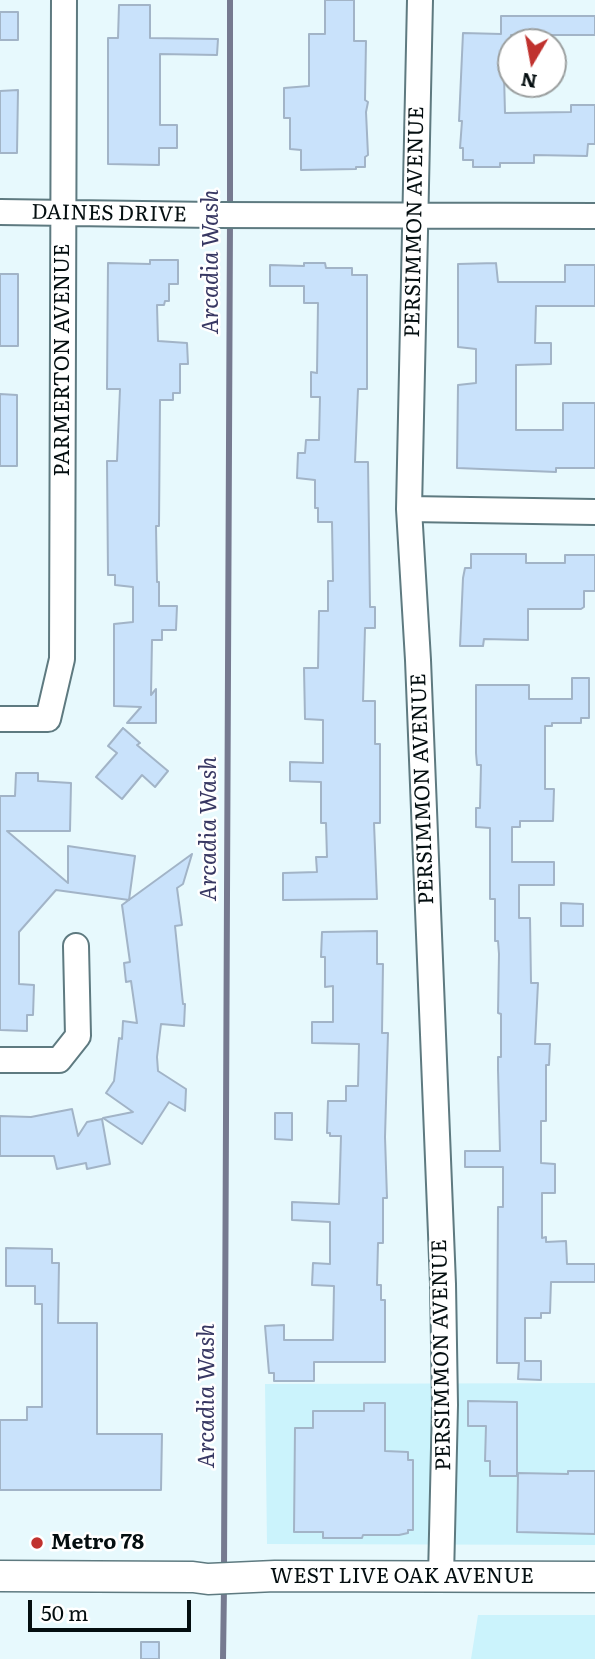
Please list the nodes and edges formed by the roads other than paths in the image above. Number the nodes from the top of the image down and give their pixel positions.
1 (64, 0) edge
2 (420, 0) edge
3 (0, 212) edge
4 (64, 212) junction
5 (415, 214) junction
6 (595, 216) edge
7 (409, 509) junction
8 (595, 512) edge
9 (0, 719) edge
10 (76, 946) dead end
11 (0, 1060) edge
12 (0, 1576) edge
13 (440, 1577) junction
14 (595, 1577) edge

1 - 4 street, PARMERTON AVENUE
2 - 5 street, PERSIMMON AVENUE
3 - 4 street, DAINES DRIVE
4 - 5 street, DAINES DRIVE
4 - 9 street, PARMERTON AVENUE
5 - 6 street, DAINES DRIVE
5 - 7 street, PERSIMMON AVENUE
7 - 8 street
7 - 13 street, PERSIMMON AVENUE
10 - 11 street
12 - 13 street, WEST LIVE OAK AVENUE
13 - 14 street, WEST LIVE OAK AVENUE

